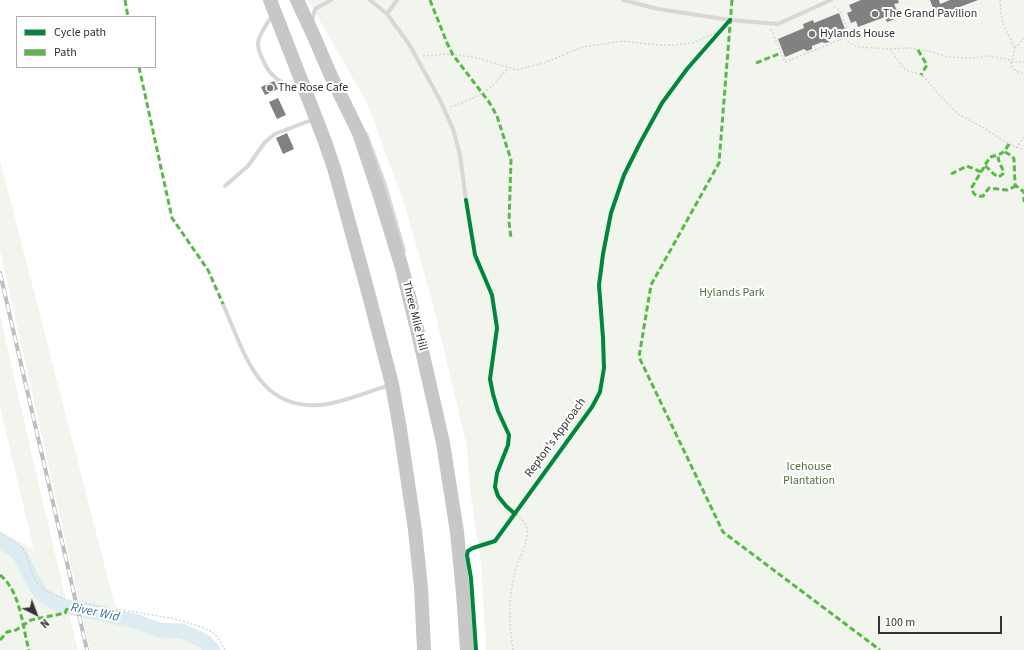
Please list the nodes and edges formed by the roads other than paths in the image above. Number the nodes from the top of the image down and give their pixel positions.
1 (297, 0) edge
2 (331, 0) edge
3 (370, 0) edge
4 (397, 0) edge
5 (623, 0) edge
6 (831, 1) edge
7 (272, 6) edge
8 (387, 14) junction
9 (312, 32) junction
10 (331, 76) junction
11 (305, 90) junction
12 (356, 116) dead end
13 (316, 118) junction
14 (365, 129) dead end
15 (225, 186) dead end
16 (466, 200) dead end
17 (406, 258) dead end
18 (410, 279) dead end
19 (223, 304) dead end
20 (418, 333) junction
21 (392, 384) junction
22 (424, 650) edge
23 (467, 650) edge

1 - 9 highway, Three Mile Hill
2 - 9 lane
3 - 8 lane
4 - 8 lane
5 - 6 lane
7 - 11 highway
7 - 11 lane
8 - 16 lane
9 - 10 highway, Three Mile Hill
10 - 12 lane
10 - 20 highway, Three Mile Hill
11 - 13 highway
13 - 15 lane
13 - 21 highway
14 - 17 lane
18 - 20 lane
19 - 21 lane
20 - 23 highway, Three Mile Hill
21 - 22 highway

